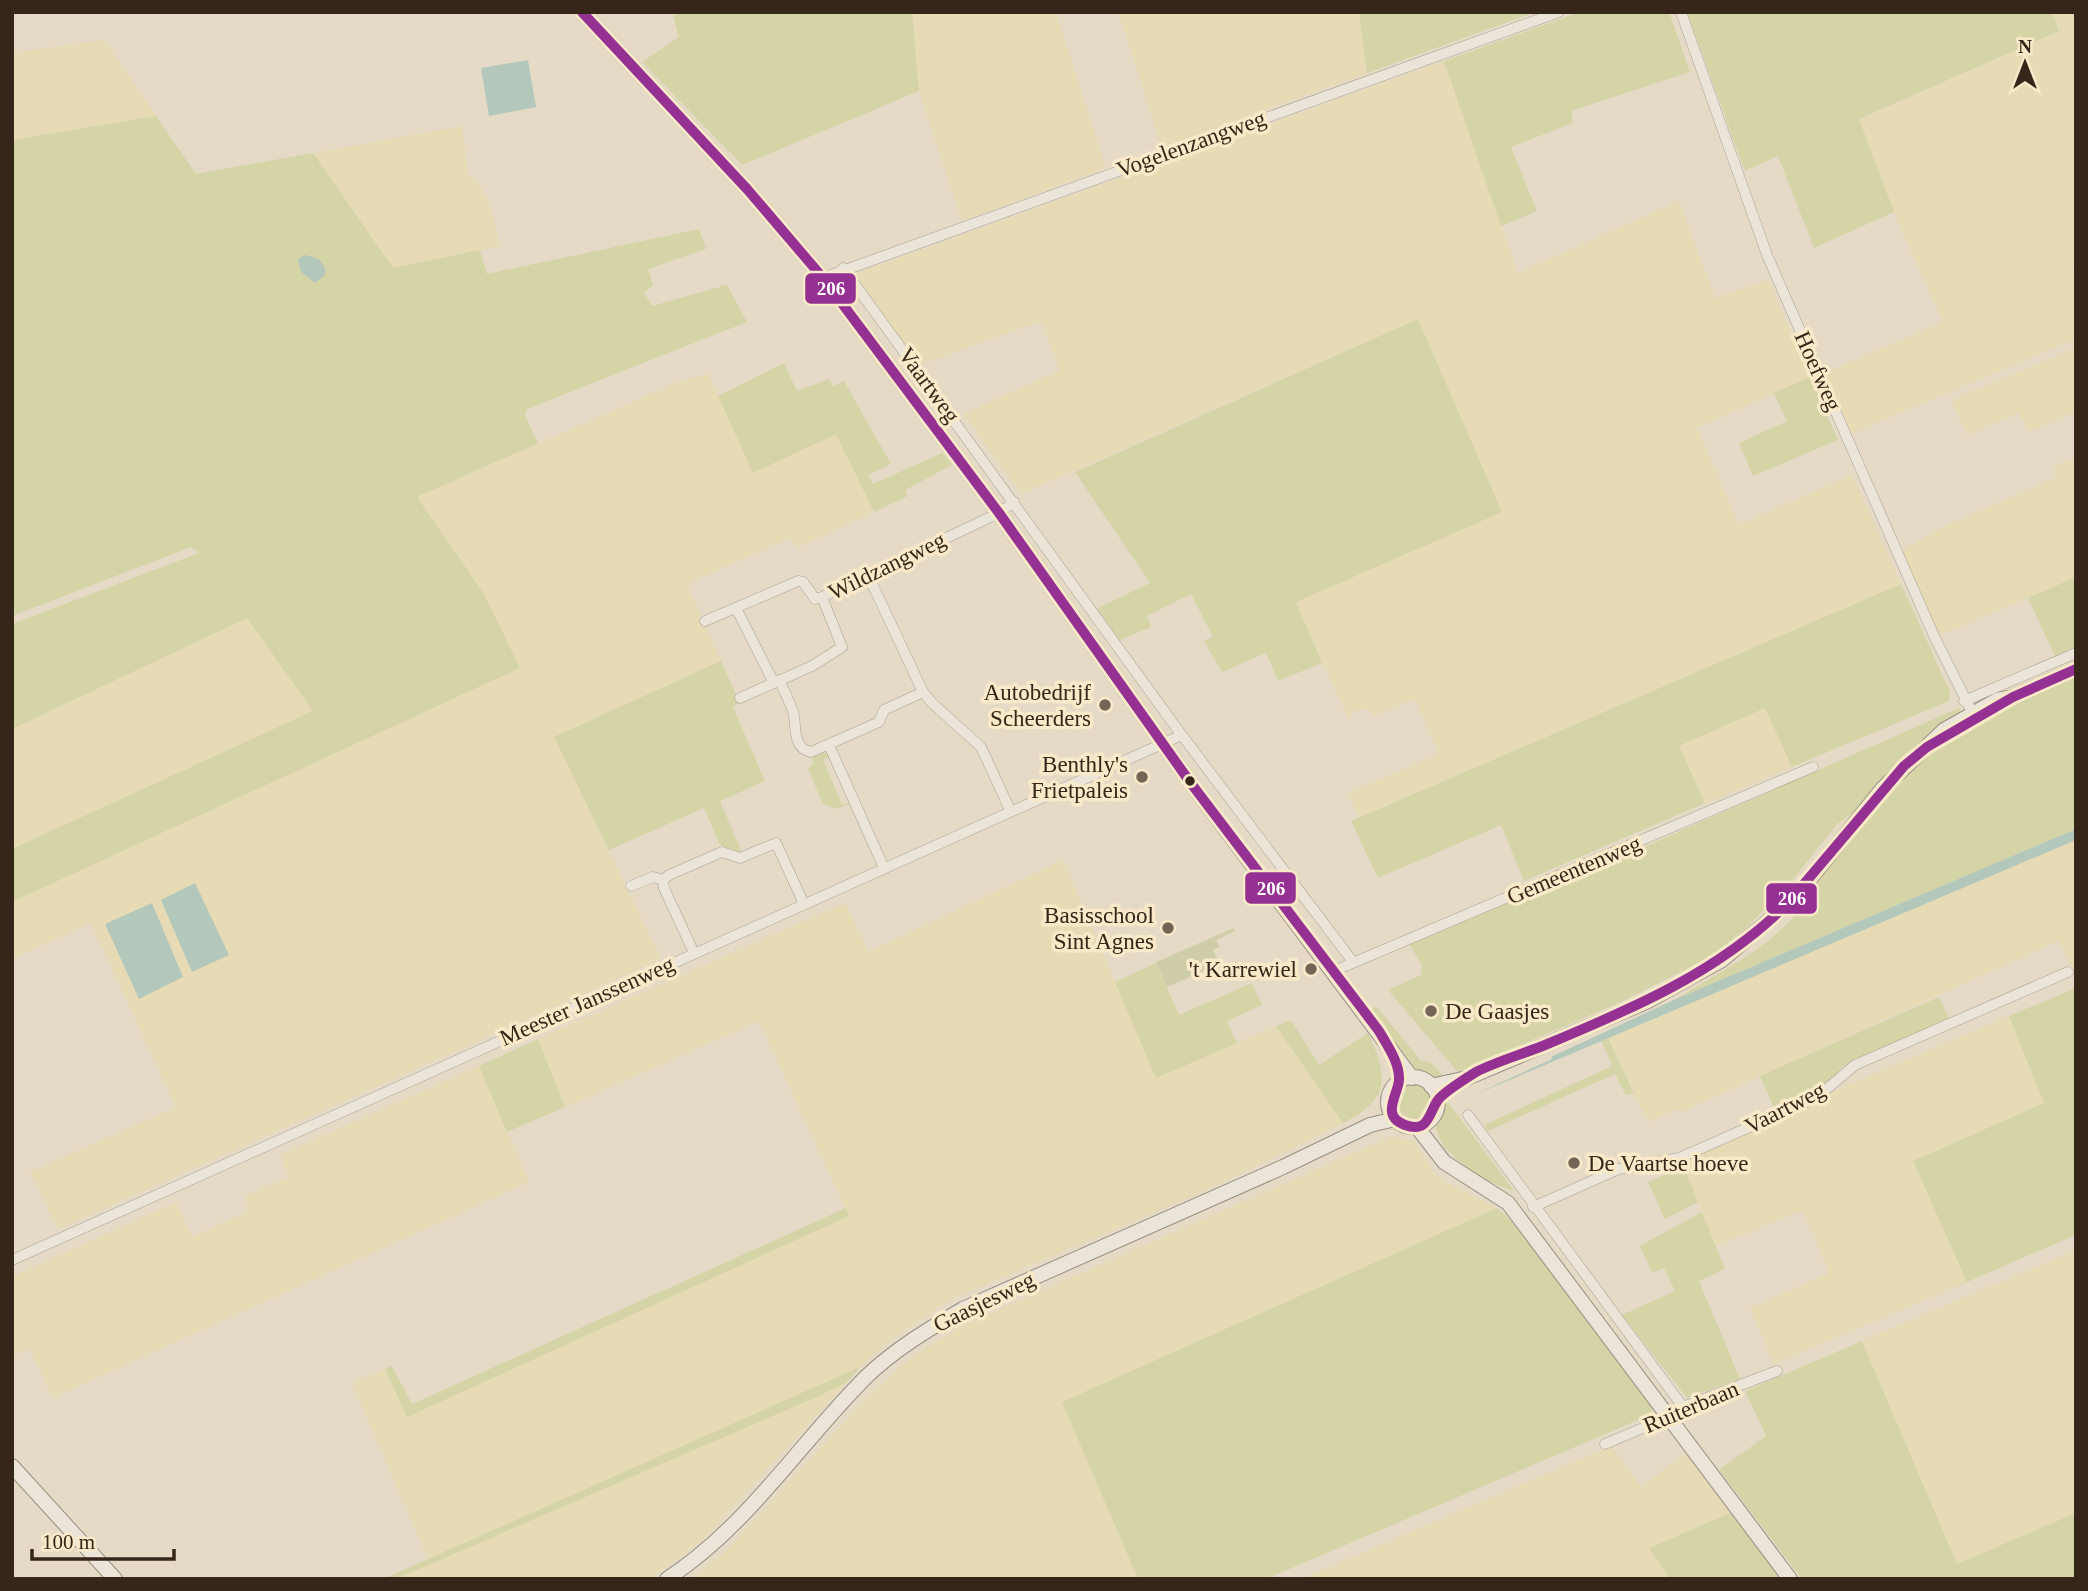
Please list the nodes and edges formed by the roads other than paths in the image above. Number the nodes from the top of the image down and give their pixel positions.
1 (582, 12) edge
2 (1559, 12) edge
3 (1681, 12) edge
4 (843, 268) junction
5 (824, 278) junction
6 (1014, 502) junction
7 (999, 513) junction
8 (868, 575) junction
9 (822, 597) junction
10 (736, 608) junction
11 (705, 621) dead end
12 (2076, 653) edge
13 (2076, 669) edge
14 (777, 681) junction
15 (923, 692) junction
16 (740, 698) dead end
17 (1971, 711) junction
18 (1182, 735) junction
19 (829, 745) junction
20 (1163, 745) junction
21 (1813, 767) dead end
22 (1011, 812) junction
23 (884, 869) junction
24 (663, 880) junction
25 (631, 886) dead end
26 (804, 904) junction
27 (694, 953) junction
28 (1353, 962) junction
29 (1334, 971) junction
30 (2068, 972) dead end
31 (1467, 1078) junction
32 (1405, 1080) junction
33 (1431, 1086) junction
34 (1438, 1100) junction
35 (1392, 1113) junction
36 (1468, 1115) dead end
37 (1424, 1123) junction
38 (1534, 1209) junction
39 (1522, 1221) junction
40 (12, 1260) edge
41 (1777, 1371) dead end
42 (1683, 1407) junction
43 (1667, 1415) junction
44 (1605, 1444) dead end
45 (12, 1466) edge
46 (115, 1579) edge
47 (667, 1579) edge
48 (1790, 1579) edge

1 - 5 street, Vaartweg
2 - 4 street, Vogelenzangweg
3 - 17 street, Hoefweg
4 - 5 street, Vogelenzangweg
4 - 6 street, Vaartweg
5 - 7 street, Vaartweg
6 - 7 street
6 - 18 street, Vaartweg
7 - 8 street, Wildzangweg
7 - 20 street, Vaartweg
8 - 9 street, Wildzangweg
8 - 15 street
9 - 10 street, Wildzangweg
9 - 14 street
10 - 11 street, Wildzangweg
10 - 14 street
12 - 17 street
13 - 17 street
14 - 16 street
14 - 19 street
15 - 19 street
15 - 22 street
17 - 31 street
18 - 20 street
18 - 28 street, Vaartweg
19 - 23 street
20 - 22 street, Meester Janssenweg
20 - 29 street, Vaartweg
21 - 28 street, Gemeentenweg
22 - 23 street, Meester Janssenweg
23 - 26 street, Meester Janssenweg
24 - 25 street
24 - 26 street
24 - 27 street
26 - 27 street, Meester Janssenweg
27 - 40 street, Meester Janssenweg
28 - 29 street, Gemeentenweg
29 - 32 street, Vaartweg
30 - 38 street, Vaartweg
31 - 33 street
31 - 34 street
32 - 33 street
32 - 35 street
33 - 34 street
34 - 37 street
35 - 37 street
35 - 47 street, Gaasjesweg
36 - 38 street
37 - 39 street
38 - 39 street, Vaartweg
38 - 42 street
39 - 43 street
41 - 42 street, Ruiterbaan
42 - 43 street, Ruiterbaan
43 - 44 street, Ruiterbaan
43 - 48 street
45 - 46 street

